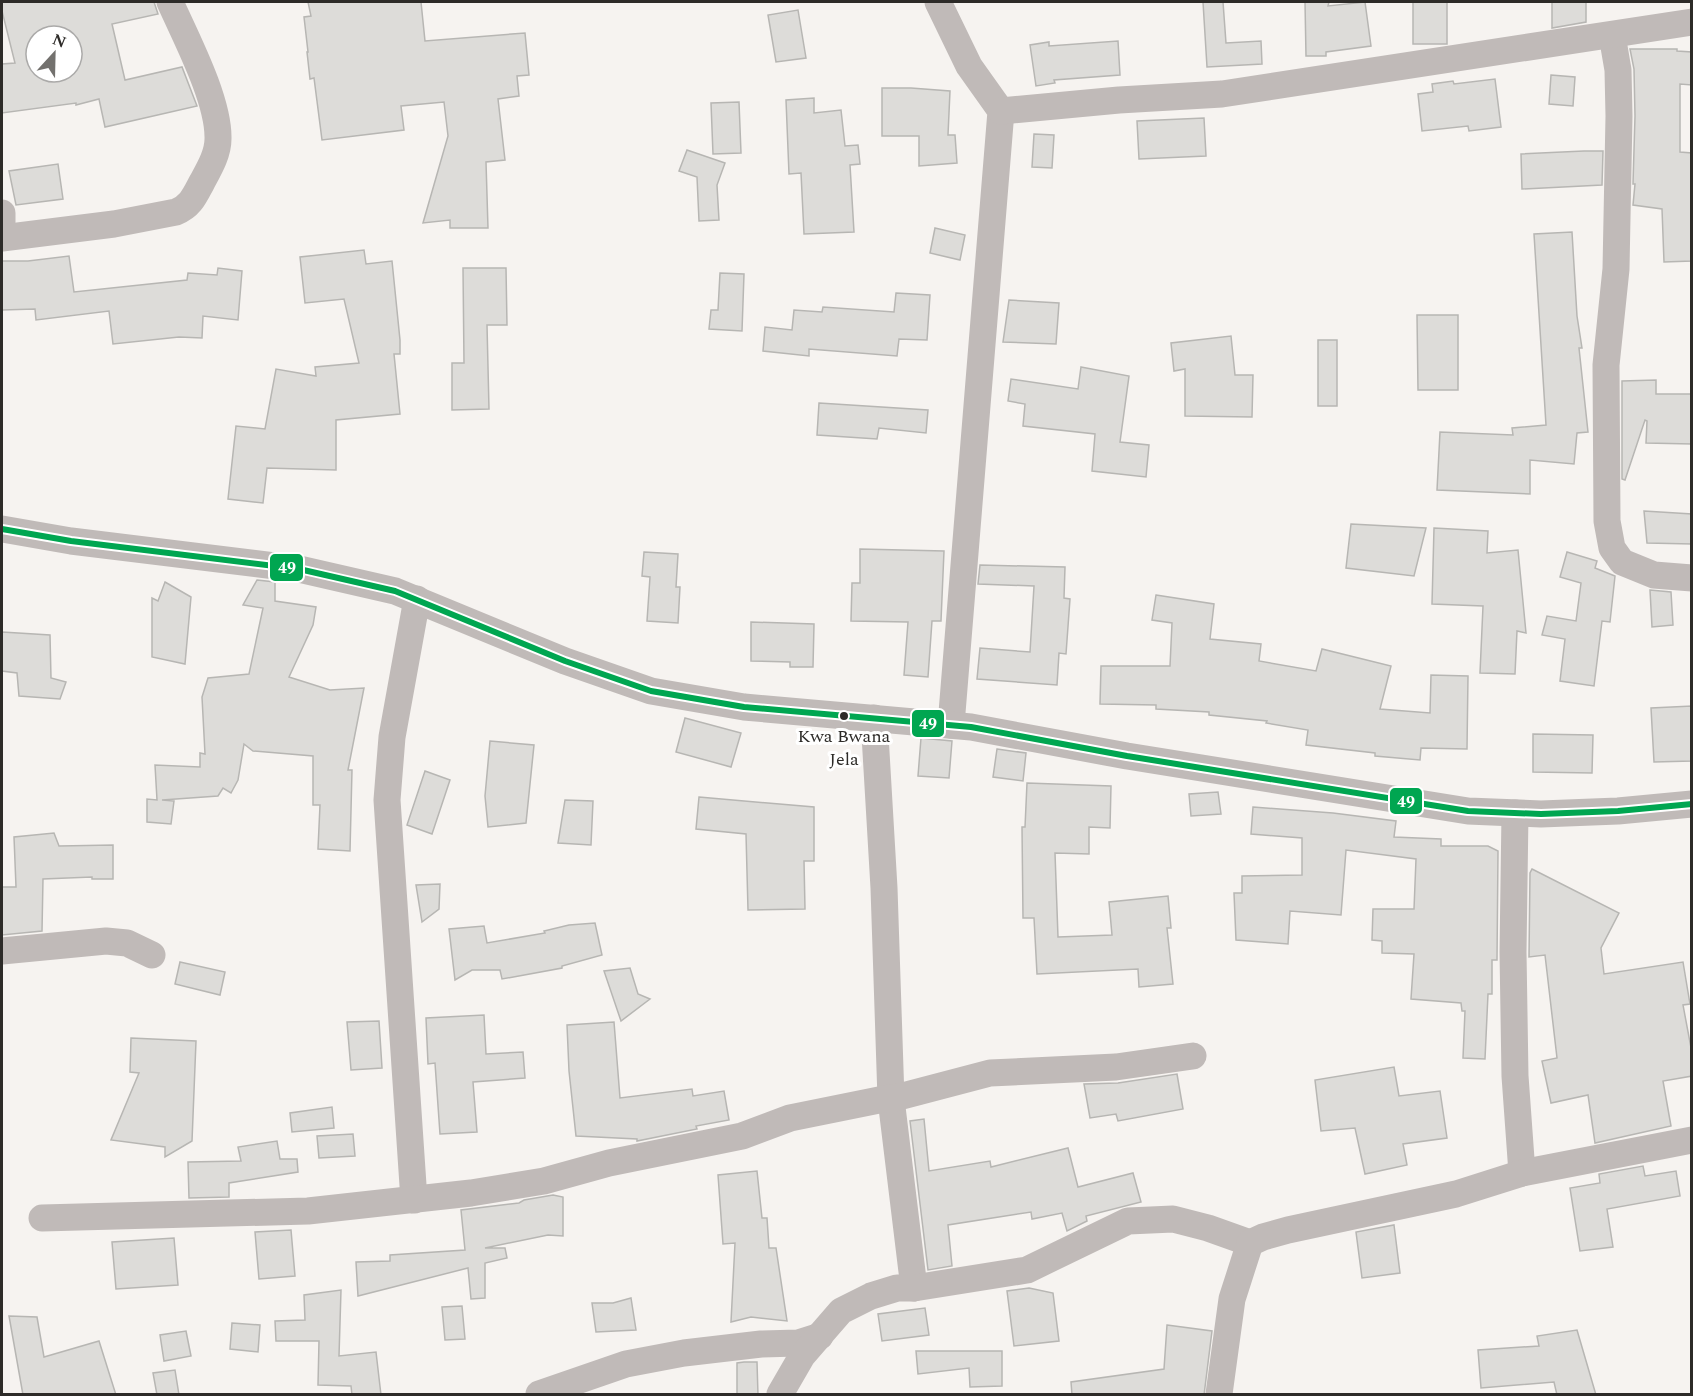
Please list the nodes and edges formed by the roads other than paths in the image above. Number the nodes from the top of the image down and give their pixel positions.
1 (170, 2) edge
2 (939, 2) edge
3 (1692, 22) edge
4 (1612, 35) junction
5 (1001, 111) junction
6 (2, 213) edge
7 (2, 222) edge
8 (2, 238) edge
9 (2, 529) edge
10 (1692, 578) edge
11 (417, 599) junction
12 (874, 718) junction
13 (951, 725) junction
14 (1692, 804) edge
15 (1515, 813) junction
16 (2, 951) edge
17 (152, 955) dead end
18 (1192, 1056) dead end
19 (891, 1099) junction
20 (1692, 1140) edge
21 (1522, 1173) junction
22 (414, 1200) junction
23 (42, 1218) dead end
24 (1250, 1243) junction
25 (914, 1288) junction
26 (820, 1336) junction
27 (539, 1395) edge
28 (780, 1395) edge
29 (1219, 1395) edge

1 - 8 street
2 - 5 street
3 - 4 street
4 - 5 street
4 - 10 street
5 - 13 street
6 - 7 street
9 - 11 street
11 - 12 street
11 - 22 street
12 - 13 street
12 - 19 street
13 - 15 street
14 - 15 street
15 - 21 street
16 - 17 street
18 - 19 street
19 - 22 street
19 - 25 street
20 - 21 street
21 - 24 street
22 - 23 street
24 - 25 street
24 - 29 street
25 - 26 street
26 - 27 street
26 - 28 street

